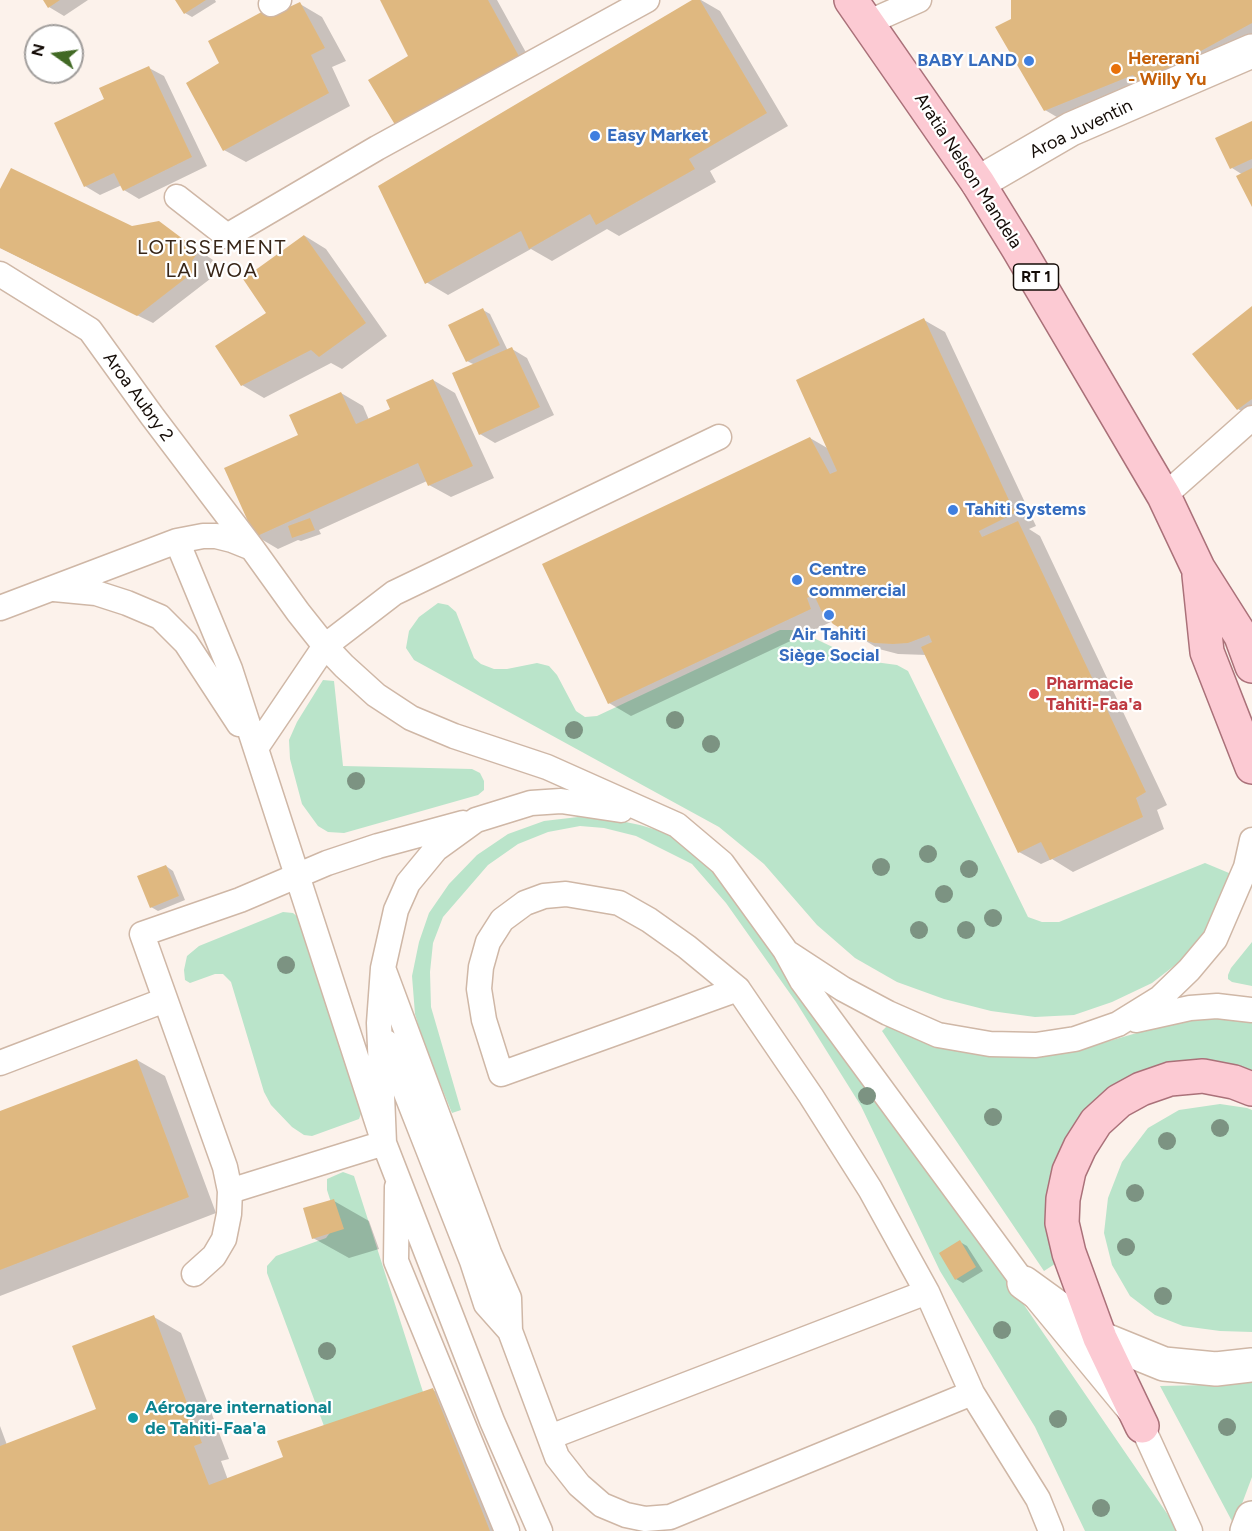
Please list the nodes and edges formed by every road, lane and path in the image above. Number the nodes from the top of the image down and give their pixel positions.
1 (647, 0) edge
2 (919, 0) edge
3 (860, 12) edge
4 (1252, 51) edge
5 (978, 183) junction
6 (177, 197) dead end
7 (0, 274) edge
8 (1252, 418) edge
9 (719, 437) dead end
10 (1164, 496) junction
11 (177, 541) junction
12 (252, 548) junction
13 (1198, 568) junction
14 (49, 589) junction
15 (0, 608) edge
16 (325, 646) junction
17 (1252, 666) edge
18 (256, 748) junction
19 (1252, 767) edge
20 (476, 820) junction
21 (676, 825) junction
22 (1252, 840) edge
23 (296, 875) junction
24 (785, 950) junction
25 (383, 968) junction
26 (738, 989) junction
27 (165, 1000) junction
28 (1252, 1010) edge
29 (379, 1023) junction
30 (1118, 1024) junction
31 (0, 1063) edge
32 (1252, 1089) edge
33 (384, 1143) junction
34 (398, 1176) junction
35 (230, 1191) junction
36 (194, 1274) dead end
37 (1024, 1283) junction
38 (927, 1292) junction
39 (510, 1331) junction
40 (1100, 1338) junction
41 (1252, 1365) edge
42 (972, 1393) junction
43 (1142, 1426) junction
44 (550, 1437) junction
45 (1252, 1518) edge
46 (536, 1521) edge
47 (507, 1531) edge
48 (547, 1531) edge
49 (1051, 1531) edge
50 (1190, 1531) edge
51 (1247, 1531) edge

1 - 6 lane
2 - 3 lane
3 - 5 main road, Aratia Nelson Mandela / RT 1
4 - 5 street, Aroa Juventin
5 - 10 main road, Aratia Nelson Mandela / RT 1
7 - 12 lane, Aroa Aubry 2
8 - 10 lane
9 - 16 lane
10 - 13 main road, Aratia Nelson Mandela / RT 1
11 - 12 lane
11 - 14 lane
11 - 18 lane
12 - 16 lane, Aroa Aubry 2
13 - 17 main road, Aratia Nelson Mandela / RT 1
13 - 19 main road, Aratia Nelson Mandela / RT 1
14 - 15 lane
14 - 18 lane
16 - 18 lane
16 - 21 lane, Aroa Aubry 2
18 - 23 lane
20 - 21 lane
20 - 23 lane
20 - 25 lane
21 - 24 lane
22 - 30 lane
23 - 27 lane
23 - 33 lane
24 - 30 lane
24 - 37 lane
25 - 29 lane
25 - 39 lane
26 - 26 lane
26 - 38 lane
27 - 31 lane
27 - 35 lane
28 - 30 lane
29 - 33 lane
29 - 39 lane
32 - 40 main road
33 - 34 lane
33 - 35 lane
34 - 46 lane
34 - 47 lane
35 - 36 lane
37 - 40 street
37 - 43 lane
38 - 42 lane
38 - 44 lane
39 - 44 lane
40 - 41 street
40 - 43 main road
42 - 44 lane
42 - 49 lane
43 - 50 lane
45 - 51 street
46 - 48 lane

